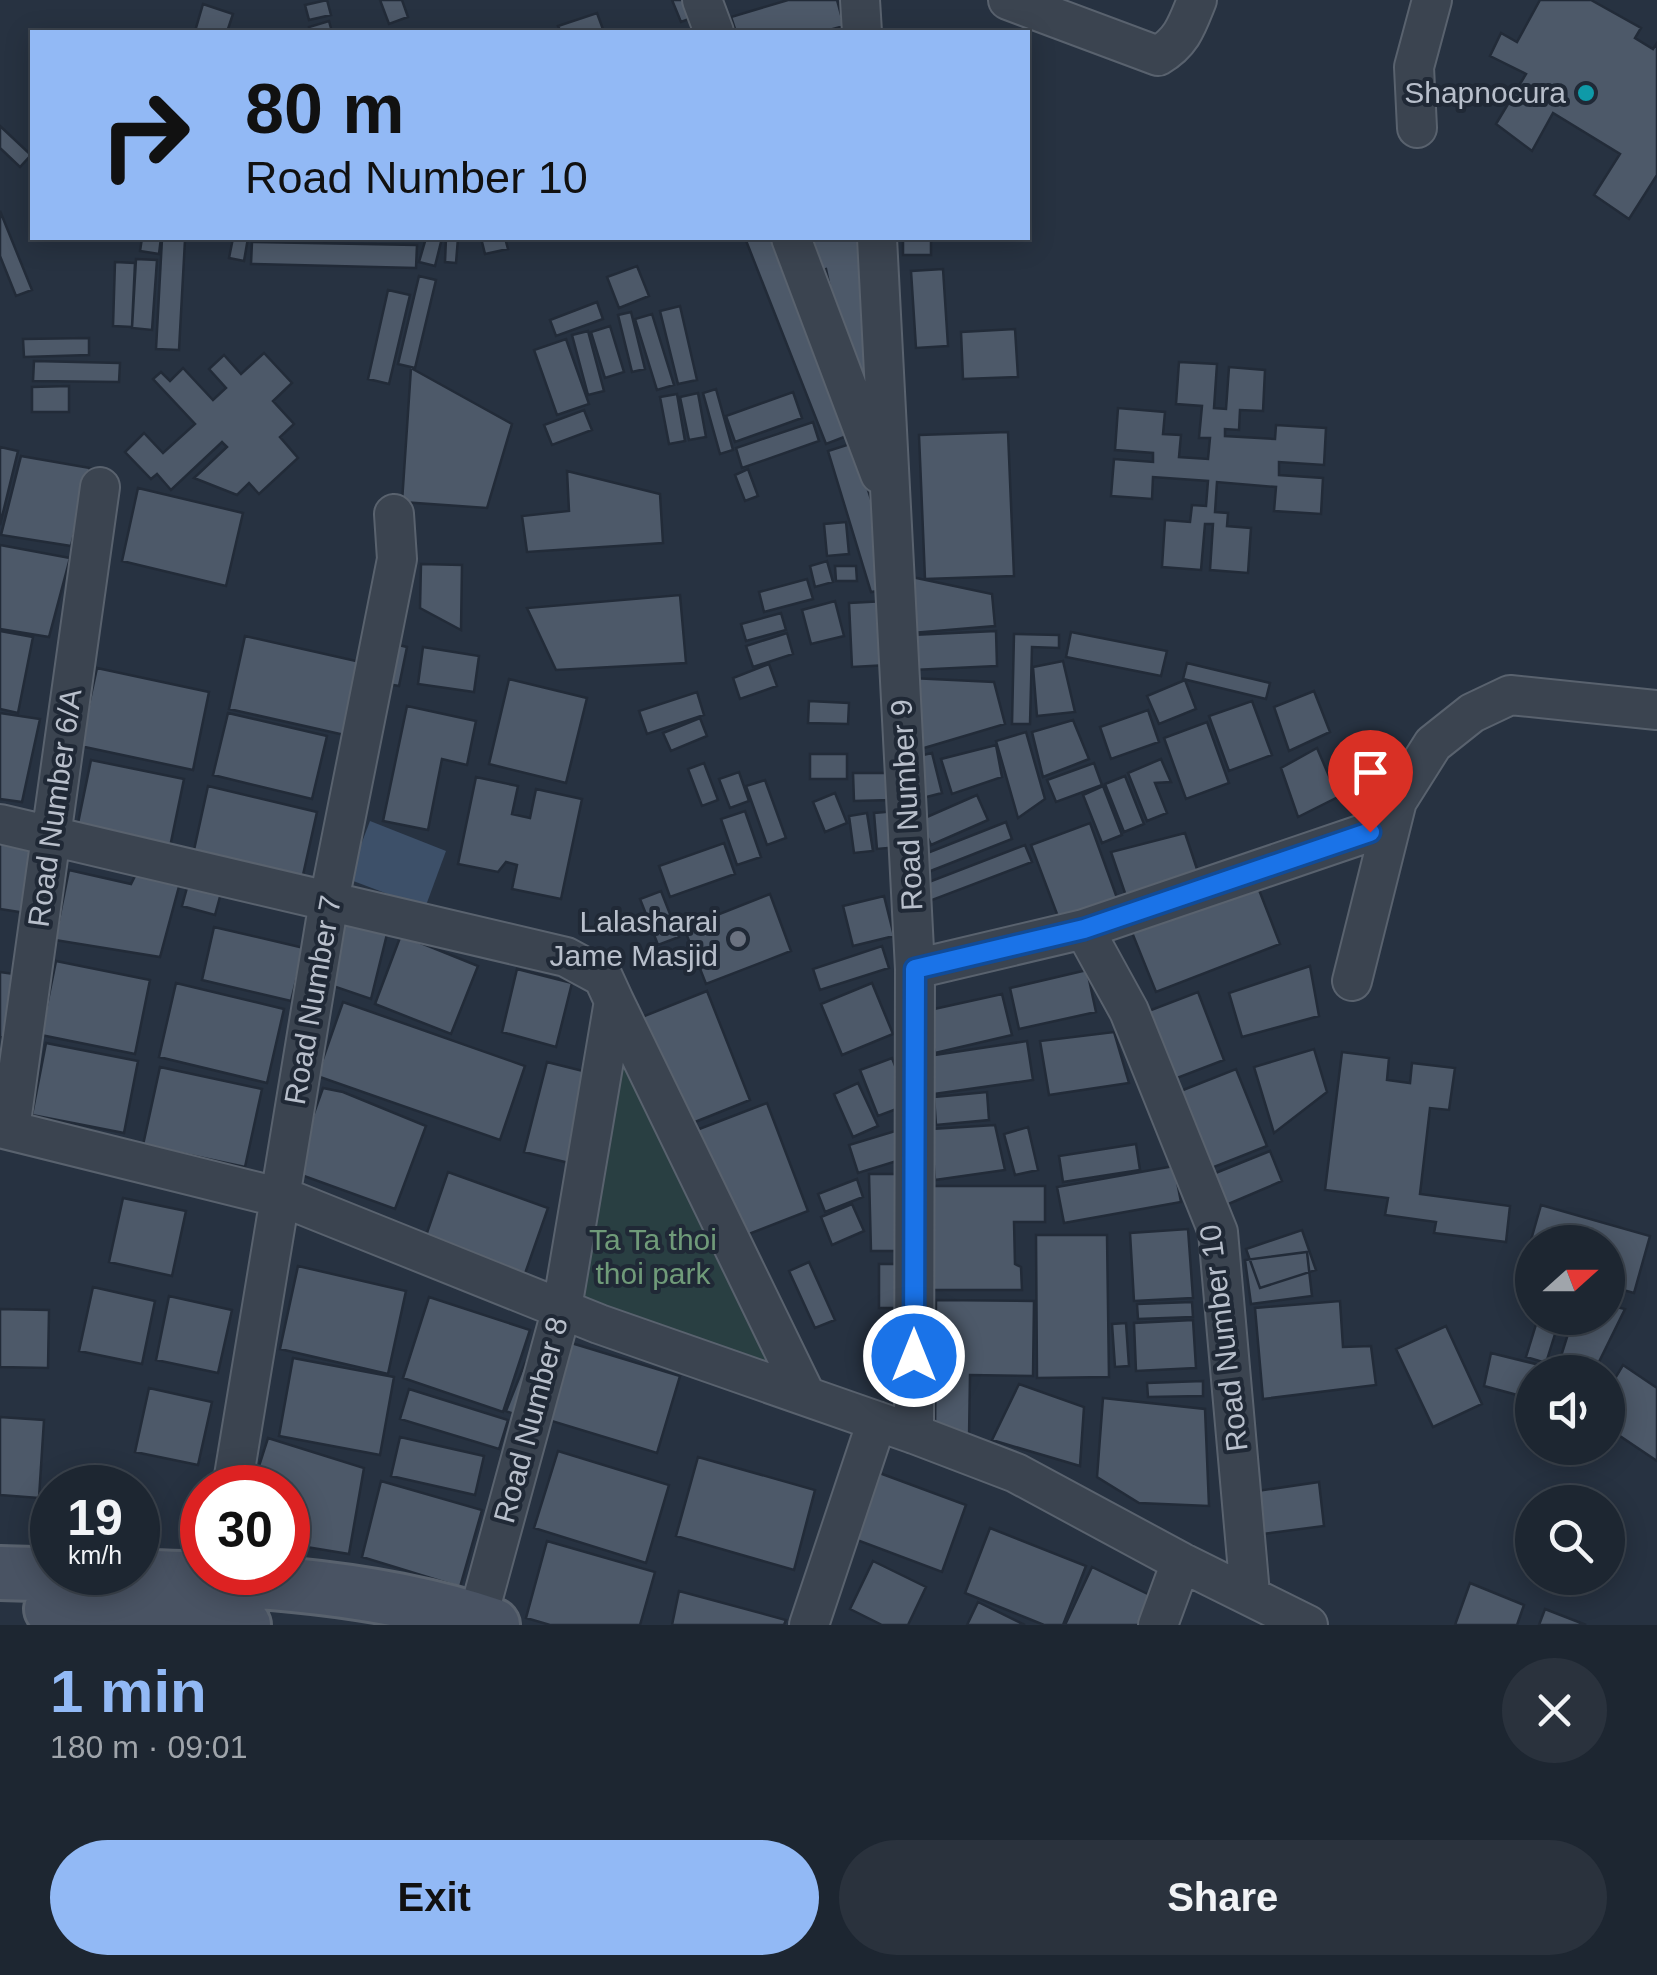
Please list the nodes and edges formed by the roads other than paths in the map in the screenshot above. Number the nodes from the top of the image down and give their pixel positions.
1 (702, 0) edge
2 (860, 0) edge
3 (1008, 0) edge
4 (1197, 0) edge
5 (1432, 0) edge
6 (713, 30) edge
7 (862, 30) edge
8 (1417, 128) dead end
9 (792, 240) edge
10 (877, 240) edge
11 (100, 486) dead end
12 (892, 507) junction
13 (394, 514) dead end
14 (1657, 710) edge
15 (0, 824) edge
16 (1370, 832) dead end
17 (52, 835) junction
18 (328, 901) junction
19 (1084, 929) junction
20 (915, 969) junction
21 (1352, 981) dead end
22 (614, 1001) junction
23 (5, 1128) edge
24 (280, 1198) junction
25 (562, 1308) junction
26 (806, 1396) junction
27 (877, 1421) junction
28 (914, 1434) junction
29 (236, 1465) edge
30 (1180, 1562) junction
31 (0, 1573) edge
32 (180, 1576) edge
33 (310, 1587) edge
34 (1250, 1594) junction
35 (0, 1608) edge
36 (485, 1622) edge
37 (244, 1625) edge
38 (809, 1625) edge
39 (1158, 1625) edge
40 (1308, 1625) edge

1 - 6 street
2 - 7 street
3 - 4 street
5 - 8 street
9 - 12 street
10 - 12 street, Road Number 9
11 - 17 street, Road Number 6/A
12 - 20 street, Road Number 9
13 - 18 street, Road Number 7
14 - 21 street
15 - 17 street
16 - 19 street
17 - 18 street
17 - 23 street, Road Number 6/A
18 - 22 street
18 - 24 street, Road Number 7
19 - 20 street
19 - 34 street, Road Number 10
20 - 28 street, Road Number 9
22 - 25 street, Road Number 8
22 - 26 street
23 - 24 street
24 - 25 street
24 - 29 street, Road Number 7
25 - 26 street
25 - 36 street, Road Number 8
26 - 27 street
27 - 28 street
27 - 38 street
28 - 30 street
30 - 34 street
30 - 39 street
31 - 32 main road
33 - 36 main road
34 - 40 street
35 - 37 main road

